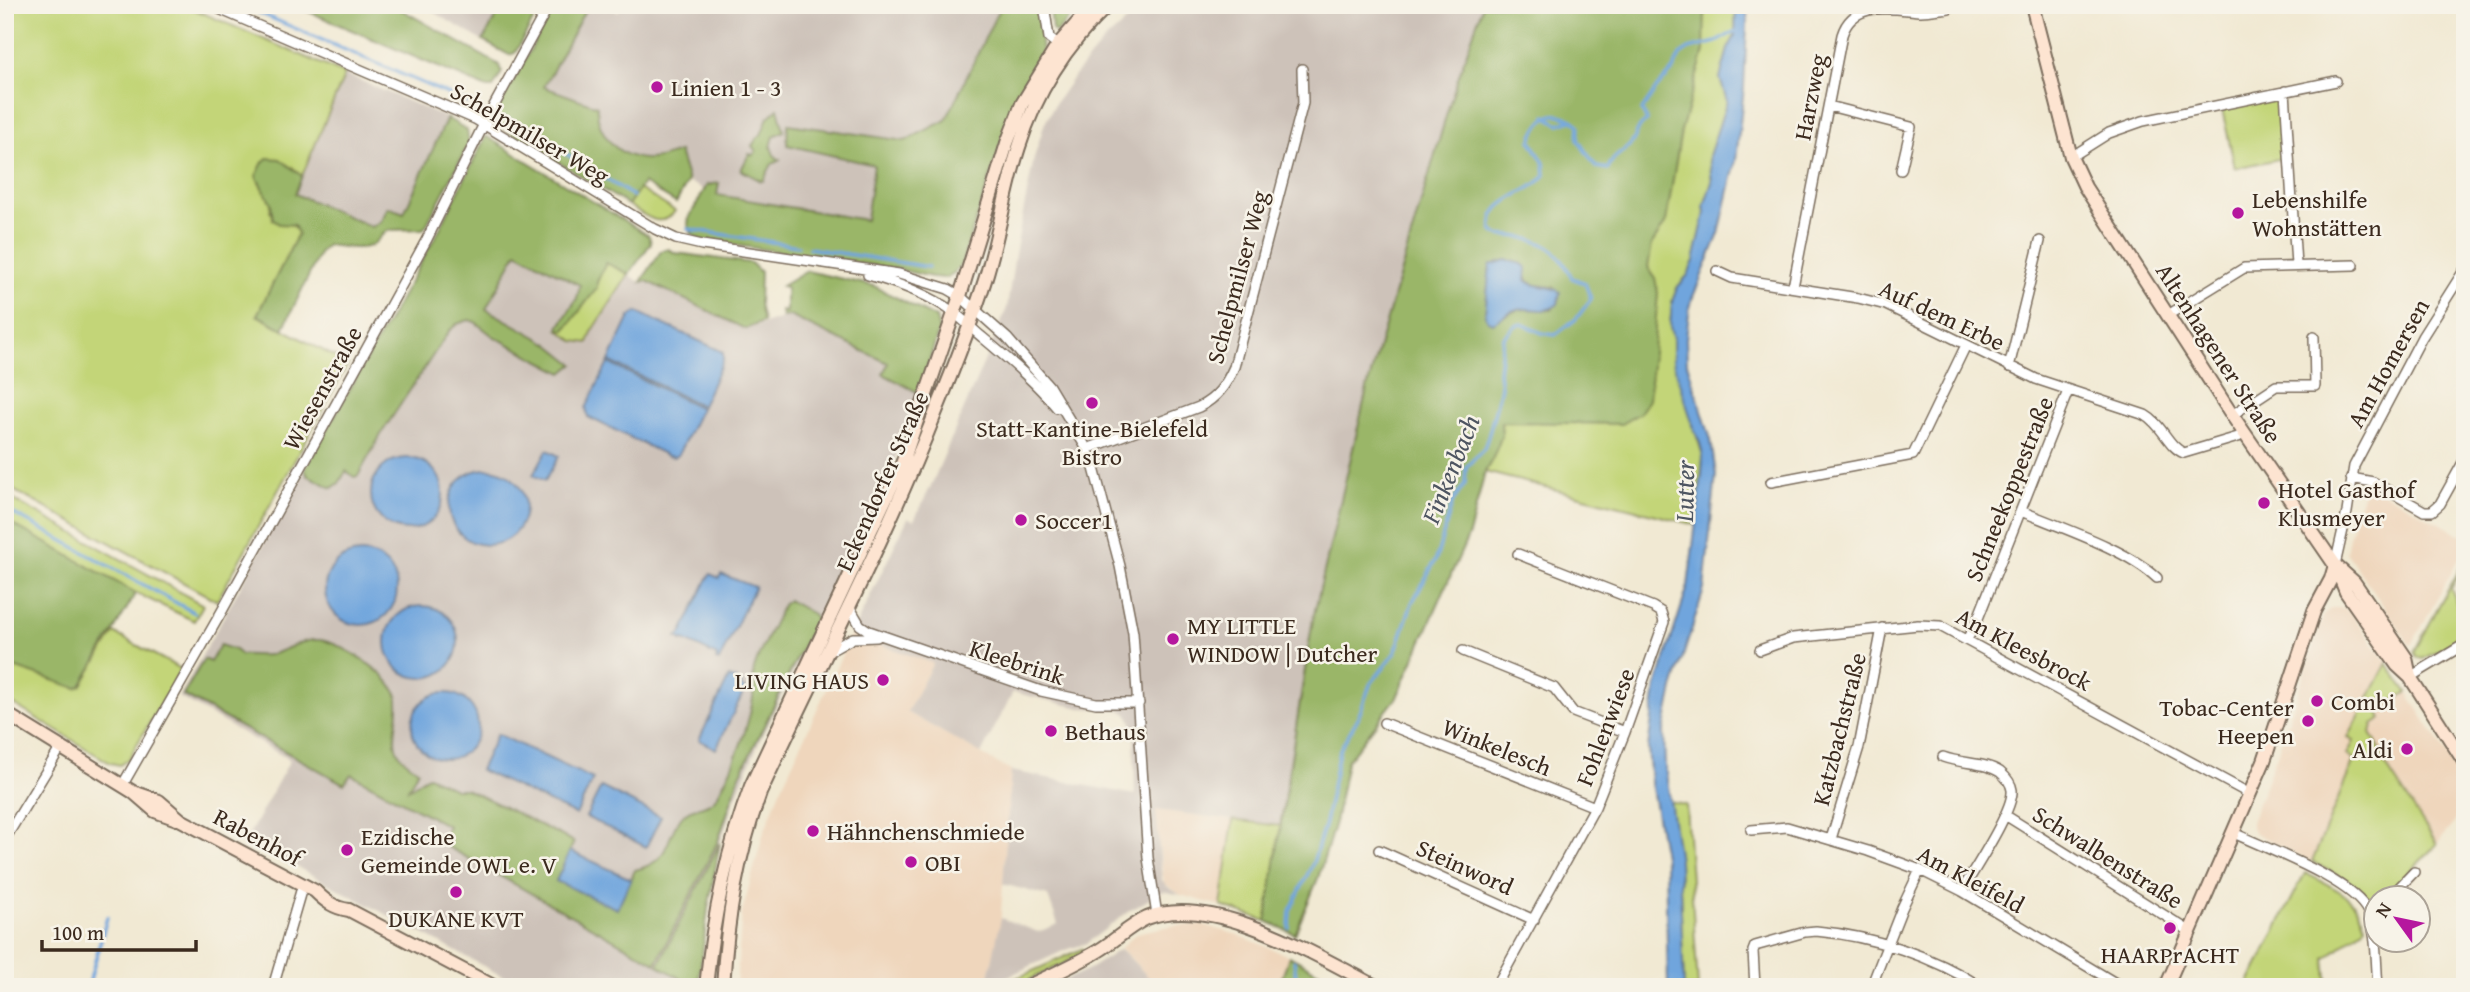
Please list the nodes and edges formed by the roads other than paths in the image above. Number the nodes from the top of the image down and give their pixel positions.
1 (210, 5) edge
2 (549, 5) edge
3 (1044, 5) edge
4 (1093, 5) edge
5 (1108, 5) edge
6 (2032, 5) edge
7 (1949, 8) dead end
8 (1058, 45) junction
9 (1302, 69) dead end
10 (2336, 81) dead end
11 (2285, 91) junction
12 (1829, 106) junction
13 (484, 124) junction
14 (2071, 157) junction
15 (1901, 170) dead end
16 (2040, 241) dead end
17 (2297, 265) junction
18 (2354, 265) dead end
19 (837, 266) junction
20 (2465, 269) edge
21 (1717, 271) dead end
22 (1793, 287) junction
23 (960, 296) junction
24 (975, 310) junction
25 (954, 313) junction
26 (2168, 315) junction
27 (969, 326) junction
28 (2314, 337) dead end
29 (1966, 345) junction
30 (2009, 367) junction
31 (2068, 391) junction
32 (2232, 415) junction
33 (2245, 432) junction
34 (1078, 433) junction
35 (1087, 450) junction
36 (2465, 459) edge
37 (2351, 478) junction
38 (1771, 482) dead end
39 (2021, 511) junction
40 (1518, 554) dead end
41 (2335, 565) junction
42 (2157, 578) dead end
43 (849, 606) junction
44 (1882, 628) junction
45 (888, 638) junction
46 (1968, 639) junction
47 (2465, 645) edge
48 (1760, 650) dead end
49 (1463, 651) dead end
50 (827, 653) junction
51 (2410, 677) junction
52 (1139, 703) junction
53 (5, 713) edge
54 (1384, 723) dead end
55 (1625, 732) junction
56 (61, 747) junction
57 (1943, 757) dead end
58 (2465, 763) edge
59 (128, 789) junction
60 (2250, 794) junction
61 (1595, 807) junction
62 (2005, 815) junction
63 (1751, 830) dead end
64 (2234, 833) junction
65 (5, 839) edge
66 (1831, 839) junction
67 (1379, 850) dead end
68 (1920, 870) junction
69 (2414, 872) dead end
70 (303, 884) junction
71 (2402, 884) edge
72 (1962, 891) junction
73 (2362, 903) edge
74 (1157, 915) junction
75 (1534, 920) junction
76 (2191, 932) junction
77 (1887, 945) junction
78 (2376, 954) edge
79 (273, 987) edge
80 (495, 987) edge
81 (706, 987) edge
82 (723, 987) edge
83 (1026, 987) edge
84 (1377, 987) edge
85 (1496, 987) edge
86 (1755, 987) edge
87 (1871, 987) edge
88 (1981, 987) edge
89 (2122, 987) edge
90 (2166, 987) edge
91 (2378, 987) edge

1 - 13 street, Schelpmilser Weg
2 - 13 street, Wiesenstraße
3 - 8 street
4 - 8 main road, Eckendorfer Straße
5 - 24 main road, Eckendorfer Straße
6 - 14 main road, Altenhagener Straße
7 - 12 street, Harzweg
8 - 23 main road, Eckendorfer Straße
9 - 35 street, Schelpmilser Weg
10 - 11 street
11 - 14 street
11 - 17 street
12 - 15 street
12 - 22 street, Harzweg
13 - 19 street, Schelpmilser Weg
13 - 59 street, Wiesenstraße
14 - 26 main road, Altenhagener Straße
16 - 30 street
17 - 18 street
17 - 26 street
19 - 23 street, Schelpmilser Weg
19 - 25 street, Schelpmilser Weg
20 - 37 street, Am Homersen
21 - 22 street, Auf dem Erbe
22 - 29 street, Auf dem Erbe
23 - 24 street, Schelpmilser Weg
23 - 25 main road, Eckendorfer Straße
24 - 27 main road, Eckendorfer Straße
24 - 34 street, Schelpmilser Weg
25 - 27 street, Schelpmilser Weg
25 - 81 main road, Eckendorfer Straße
26 - 32 main road, Altenhagener Straße
27 - 34 street, Schelpmilser Weg
27 - 43 main road, Eckendorfer Straße
28 - 32 street
29 - 30 street, Auf dem Erbe
29 - 38 street
30 - 31 street, Auf dem Erbe
31 - 33 street, Auf dem Erbe
31 - 39 street, Schneekoppestraße
32 - 33 main road, Altenhagener Straße
33 - 41 main road, Altenhagener Straße
34 - 35 street, Schelpmilser Weg
35 - 52 street, Schelpmilser Weg
36 - 37 street
37 - 41 street, Am Homersen
39 - 42 street
39 - 46 street, Schneekoppestraße
40 - 55 street, Fohlenwiese
41 - 51 main road, Altenhagener Straße
41 - 60 main road
43 - 45 street, Kleebrink
43 - 50 main road, Eckendorfer Straße
44 - 46 street, Am Kleesbrock
44 - 48 street, Am Kleesbrock
44 - 66 street, Katzbachstraße
45 - 50 street, Kleebrink
45 - 52 street, Kleebrink
46 - 60 street, Am Kleesbrock
47 - 51 street
49 - 55 street
50 - 82 main road, Eckendorfer Straße
51 - 58 main road, Altenhagener Straße
52 - 74 street, Schelpmilser Weg
53 - 56 main road, Rabenhof
54 - 61 street, Winkelesch
55 - 61 street, Fohlenwiese
56 - 59 main road, Rabenhof
56 - 65 street
57 - 62 street
59 - 70 main road, Rabenhof
60 - 64 main road
61 - 75 street, Fohlenwiese
62 - 72 street
62 - 76 street, Schwalbenstraße
63 - 66 street, Am Kleifeld
64 - 73 street
64 - 76 main road
66 - 68 street, Am Kleifeld
67 - 75 street, Steinword
68 - 72 street, Am Kleifeld
68 - 77 street
69 - 71 street
70 - 79 street
70 - 80 main road, Rabenhof
72 - 89 street, Am Kleifeld
74 - 83 main road
74 - 84 main road
75 - 85 street, Fohlenwiese
76 - 90 main road
77 - 86 street
77 - 87 street
77 - 88 street
78 - 91 street

